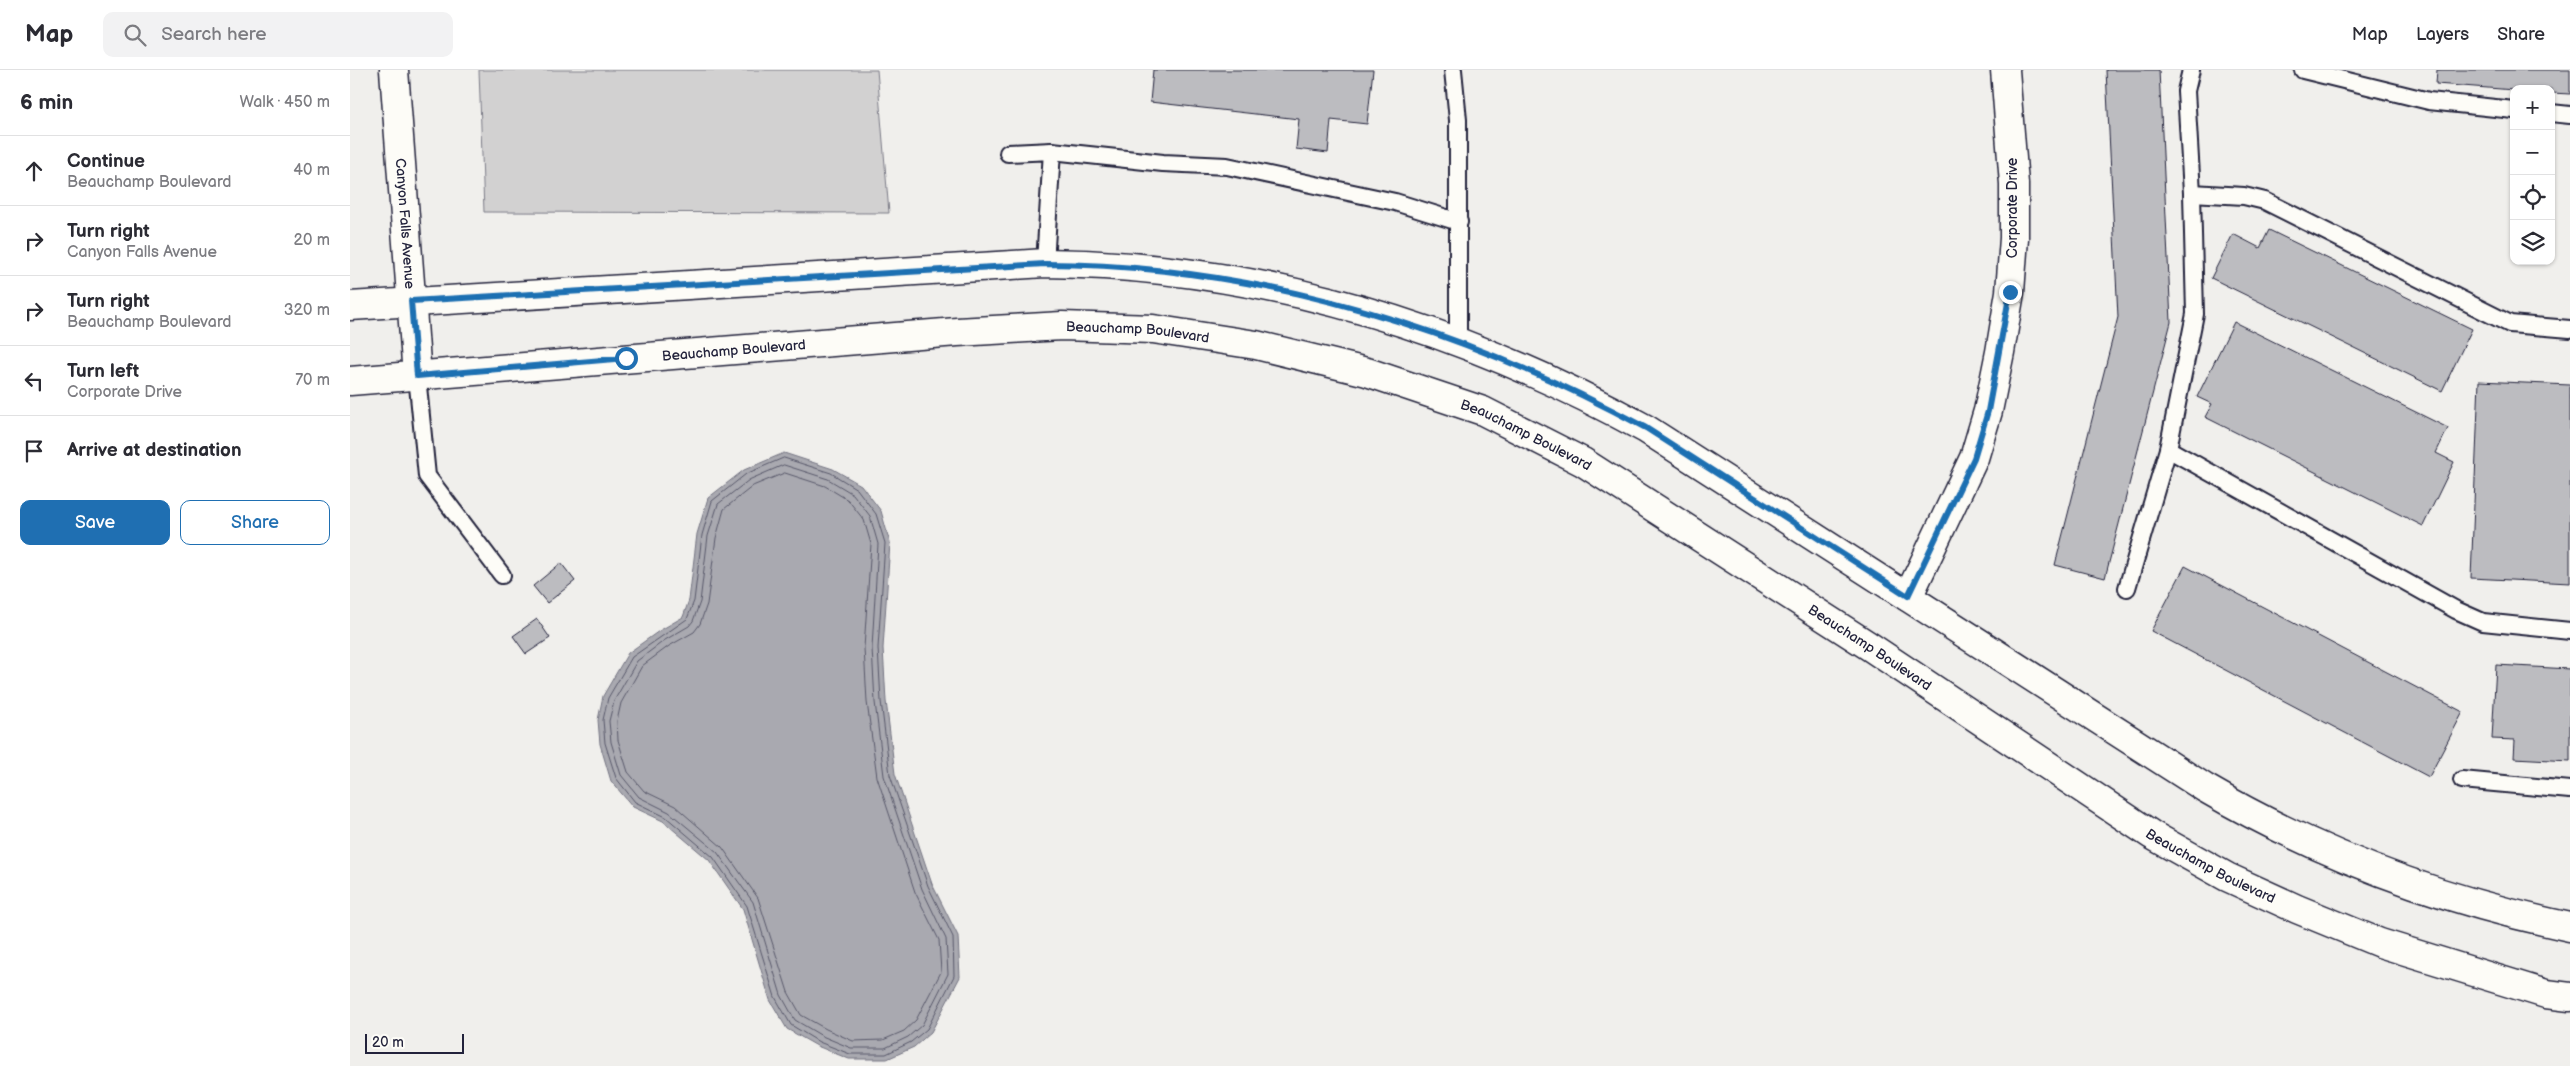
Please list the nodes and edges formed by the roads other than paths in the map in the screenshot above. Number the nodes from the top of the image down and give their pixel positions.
1 (394, 70) edge
2 (1453, 70) edge
3 (2004, 70) edge
4 (2191, 70) edge
5 (2303, 70) edge
6 (2510, 110) edge
7 (2555, 114) edge
8 (2570, 115) edge
9 (1052, 151) junction
10 (1008, 153) dead end
11 (2192, 193) junction
12 (1460, 222) junction
13 (1045, 264) junction
14 (411, 301) junction
15 (350, 306) edge
16 (2570, 329) edge
17 (1458, 342) junction
18 (417, 376) junction
19 (350, 381) edge
20 (2168, 449) junction
21 (502, 575) dead end
22 (2127, 588) dead end
23 (1908, 596) junction
24 (2570, 631) edge
25 (2462, 780) dead end
26 (2570, 790) edge
27 (2570, 927) edge
28 (2570, 997) edge

1 - 14 street, Canyon Falls Avenue
2 - 12 lane
3 - 23 street, Corporate Drive
4 - 11 lane
5 - 6 lane
7 - 8 lane
9 - 10 lane
9 - 12 lane
9 - 13 lane
11 - 16 lane
11 - 20 lane
12 - 17 lane
13 - 14 street
13 - 17 street
14 - 15 street
14 - 18 street, Canyon Falls Avenue
17 - 23 street
18 - 19 street, Beauchamp Boulevard
18 - 21 lane
18 - 28 street, Beauchamp Boulevard
20 - 22 lane
20 - 24 lane
23 - 27 street
25 - 26 lane

